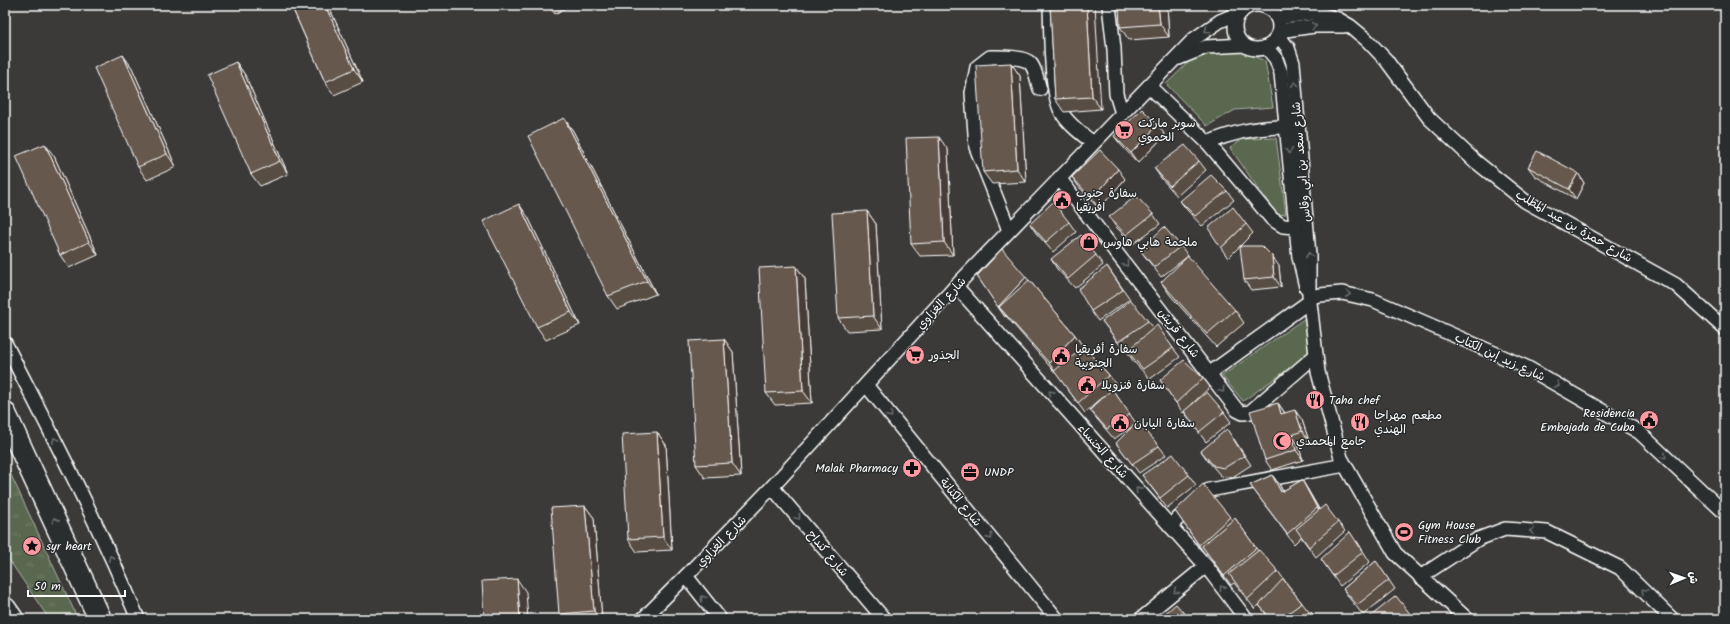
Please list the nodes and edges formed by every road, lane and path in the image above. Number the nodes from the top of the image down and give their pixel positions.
1 (1050, 5) edge
2 (1109, 5) edge
3 (1241, 12) junction
4 (1278, 28) junction
5 (1244, 45) junction
6 (1266, 47) junction
7 (1176, 59) junction
8 (1148, 86) junction
9 (1040, 89) dead end
10 (1122, 113) junction
11 (1286, 127) junction
12 (1093, 143) junction
13 (1208, 143) junction
14 (1059, 178) junction
15 (1296, 227) junction
16 (1009, 230) junction
17 (956, 286) junction
18 (1310, 298) junction
19 (1725, 329) edge
20 (5, 343) edge
21 (1316, 355) junction
22 (1210, 373) junction
23 (866, 385) junction
24 (5, 414) edge
25 (1345, 464) junction
26 (772, 487) junction
27 (1725, 513) edge
28 (1170, 526) junction
29 (1206, 566) junction
30 (686, 576) junction
31 (1420, 577) junction
32 (5, 609) edge
33 (1463, 618) edge
34 (12, 619) edge
35 (100, 619) edge
36 (138, 619) edge
37 (643, 619) edge
38 (720, 619) edge
39 (884, 619) edge
40 (1057, 619) edge
41 (1141, 619) edge
42 (1246, 619) edge
43 (1672, 619) edge

1 - 12 street
2 - 10 street
3 - 4 street
3 - 5 street
3 -> 7 street, شارع الغزاوي
4 - 6 street
18 -> 4 street, شارع سعد بن ابي وقاس
4 - 19 street, شارع حمزة بن عبد المطلب
5 - 6 street
5 - 7 street, شارع الغزاوي
6 - 11 street, شارع سعد بن ابي وقاس
7 - 8 street, شارع الغزاوي
8 - 10 street, شارع الغزاوي
8 - 13 street
9 - 16 street
10 - 12 street, شارع الغزاوي
11 - 13 street
11 -> 15 street, شارع سعد بن ابي وقاس
12 - 14 street, شارع الغزاوي
13 - 15 street
14 - 16 street, شارع الغزاوي
14 -> 22 street, شارع قريش
15 - 18 street, شارع سعد بن ابي وقاس
16 - 17 street, شارع الغزاوي
17 - 23 street, شارع الغزاوي
28 -> 17 street, شارع الخنساء
18 - 21 street, شارع سعد بن ابي وقاس
18 - 22 street
18 -> 27 street, شارع زيد إبن الكتاب
36 -> 20 street
22 -> 21 street, شارع قريش
21 - 25 street, شارع سعد بن ابي وقاس
23 - 26 street, شارع الغزاوي
23 -> 40 street, شارع الكنانة
35 -> 24 highway
25 - 28 street
25 - 31 street, شارع سعد بن ابي وقاس
26 - 30 street, شارع الغزاوي
26 -> 39 street, شارع كنداح
28 - 29 street, شارع الخنساء
29 -> 41 street
42 -> 29 street, شارع الخنساء
30 - 37 street, شارع الغزاوي
38 -> 30 street
31 - 33 street, شارع سعد بن ابي وقاس
43 -> 31 street
32 - 34 highway

